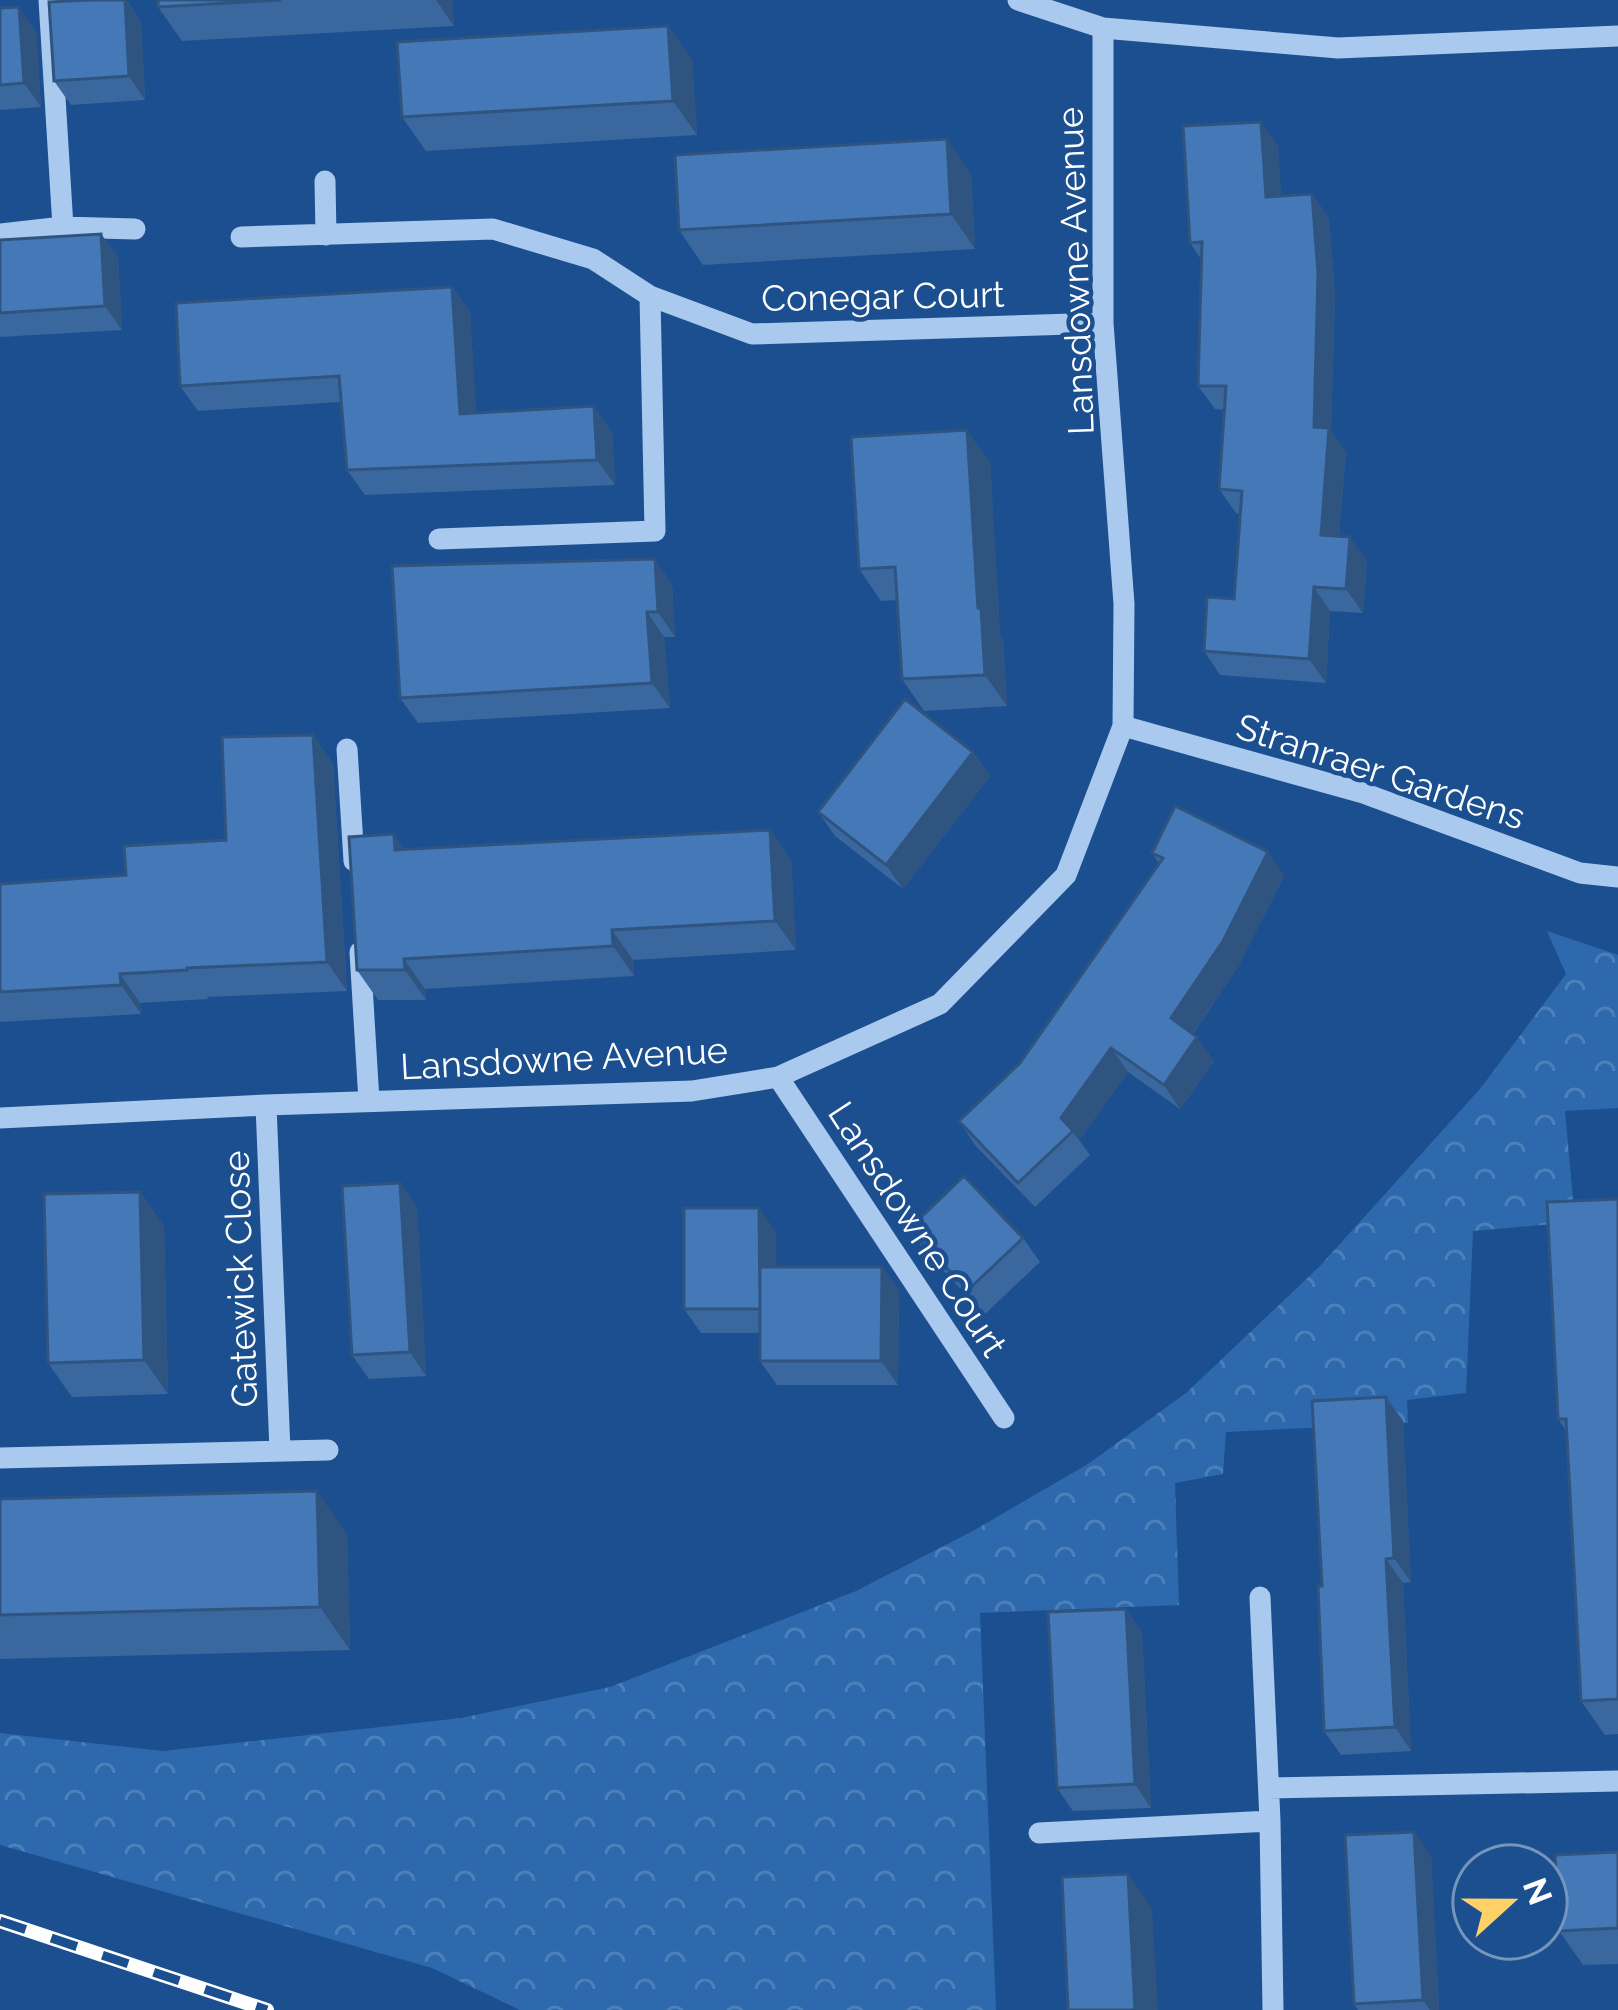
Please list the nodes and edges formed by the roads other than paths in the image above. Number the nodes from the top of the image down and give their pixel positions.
1 (49, 0) edge
2 (1018, 0) edge
3 (1102, 28) junction
4 (1618, 36) edge
5 (326, 181) dead end
6 (62, 227) junction
7 (135, 229) dead end
8 (0, 235) edge
9 (326, 235) junction
10 (241, 237) dead end
11 (650, 296) junction
12 (1103, 323) junction
13 (439, 539) dead end
14 (1123, 726) junction
15 (347, 749) dead end
16 (1618, 878) edge
17 (356, 890) edge
18 (359, 937) edge
19 (778, 1076) junction
20 (369, 1101) junction
21 (266, 1105) junction
22 (0, 1118) edge
23 (1004, 1418) dead end
24 (328, 1450) dead end
25 (280, 1451) junction
26 (0, 1458) edge
27 (1260, 1597) dead end
28 (1618, 1781) edge
29 (1269, 1788) junction
30 (1270, 1821) junction
31 (1039, 1833) dead end
32 (1273, 2010) edge

1 - 6 street
2 - 3 street
3 - 4 street
3 - 12 street, Lansdowne Avenue
5 - 9 street
6 - 7 street
6 - 8 street
9 - 10 street, Conegar Court
9 - 11 street, Conegar Court
11 - 12 street, Conegar Court
11 - 13 street
12 - 14 street, Lansdowne Avenue
14 - 16 street, Stranraer Gardens
14 - 19 street, Lansdowne Avenue
15 - 17 street
18 - 20 street
19 - 20 street, Lansdowne Avenue
19 - 23 street, Lansdowne Court
20 - 21 street, Lansdowne Avenue
21 - 22 street, Lansdowne Avenue
21 - 25 street, Gatewick Close
24 - 25 street, Gatewick Close
25 - 26 street, Gatewick Close
27 - 29 street
28 - 29 street
29 - 30 street
30 - 31 street
30 - 32 street

